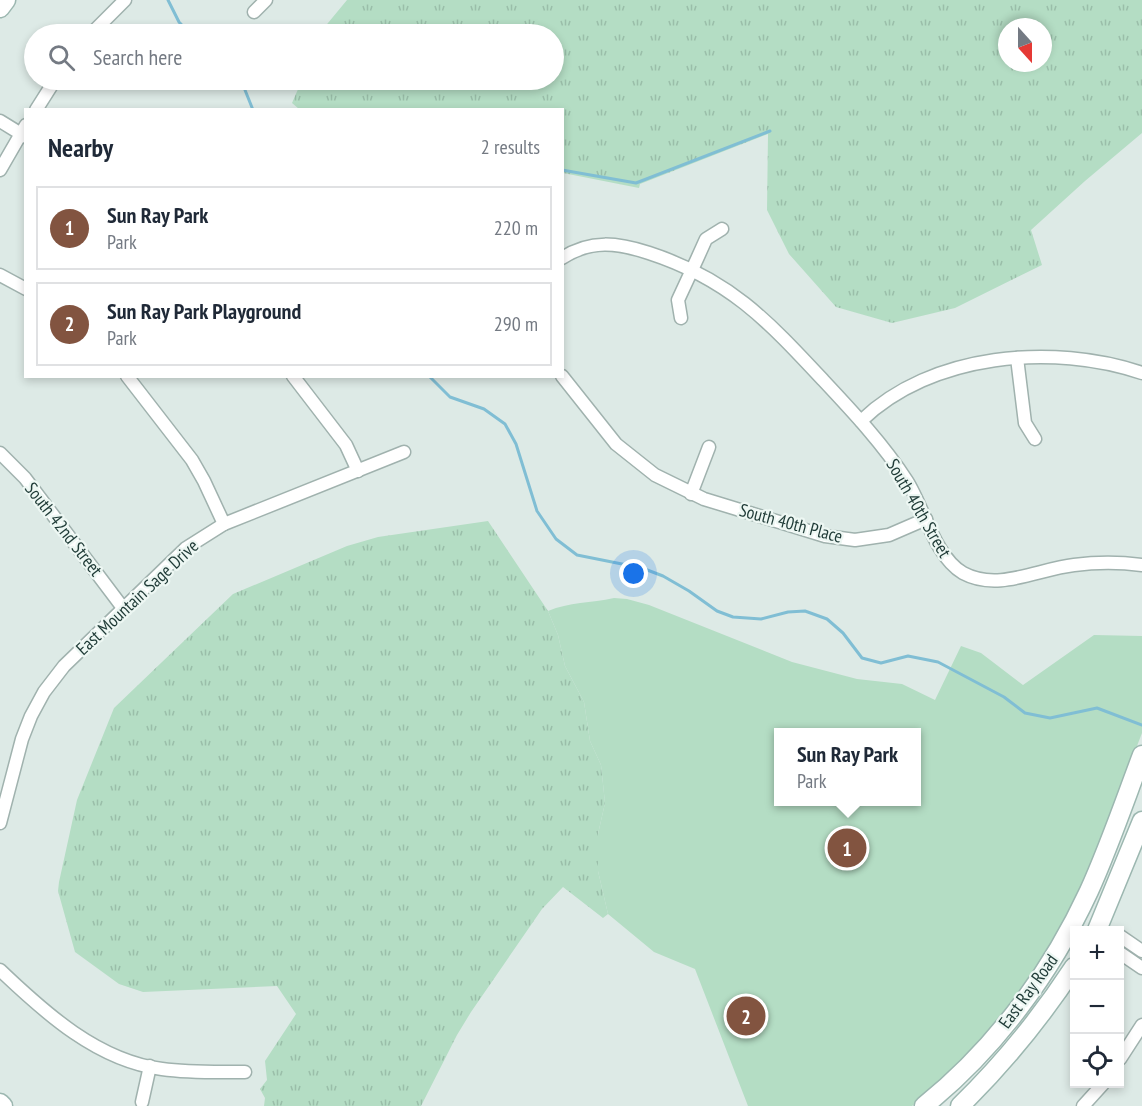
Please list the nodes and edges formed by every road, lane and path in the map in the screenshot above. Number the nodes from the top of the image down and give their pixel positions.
1 (6, 0) edge
2 (125, 0) edge
3 (267, 0) edge
4 (0, 8) edge
5 (254, 12) dead end
6 (101, 24) edge
7 (49, 90) edge
8 (37, 108) edge
9 (0, 121) edge
10 (24, 132) edge
11 (0, 170) edge
12 (722, 229) dead end
13 (564, 257) edge
14 (692, 269) junction
15 (0, 275) edge
16 (24, 288) edge
17 (681, 318) dead end
18 (1017, 358) junction
19 (1142, 373) edge
20 (129, 378) edge
21 (295, 378) edge
22 (564, 378) edge
23 (861, 421) junction
24 (1035, 439) dead end
25 (709, 447) dead end
26 (404, 452) dead end
27 (0, 453) edge
28 (358, 471) junction
29 (691, 494) junction
30 (926, 519) junction
31 (224, 524) junction
32 (1142, 565) edge
33 (123, 608) junction
34 (1142, 755) edge
35 (1142, 821) edge
36 (0, 823) edge
37 (1076, 916) junction
38 (1093, 926) edge
39 (1102, 926) edge
40 (1124, 939) edge
41 (1142, 951) edge
42 (1124, 956) edge
43 (1142, 968) edge
44 (0, 970) edge
45 (1070, 973) edge
46 (1142, 1025) edge
47 (1124, 1052) edge
48 (150, 1066) junction
49 (245, 1072) dead end
50 (1099, 1088) edge
51 (942, 1092) junction
52 (142, 1101) dead end
53 (0, 1103) edge
54 (3, 1106) edge
55 (924, 1106) edge
56 (958, 1106) edge
57 (1083, 1106) edge

1 - 4 main road
2 - 6 street
3 - 5 street
7 - 8 street
9 - 10 street
10 - 11 street
12 - 14 street
13 - 14 street, South 40th Street
14 - 17 street
14 - 23 street, South 40th Street
15 - 16 street
18 - 19 street
18 - 23 street
18 - 24 street
20 - 31 street
21 - 28 street
22 - 29 street, South 40th Place
23 - 30 street, South 40th Street
25 - 29 street
26 - 28 street, East Mountain Sage Drive
27 - 33 street, South 42nd Street
28 - 31 street, East Mountain Sage Drive
29 - 30 street, South 40th Place
30 - 32 street, South 40th Street
31 - 33 street, East Mountain Sage Drive
33 - 36 street, East Mountain Sage Drive
34 - 37 main road, East Ray Road
35 - 39 main road
37 - 38 street
37 - 51 main road, East Ray Road
40 - 41 street
42 - 43 street
44 - 48 street
45 - 56 main road, East Ray Road
46 - 47 street
48 - 49 street
48 - 52 street
50 - 57 street
51 - 55 main road, East Ray Road
51 - 56 street
53 - 54 main road

